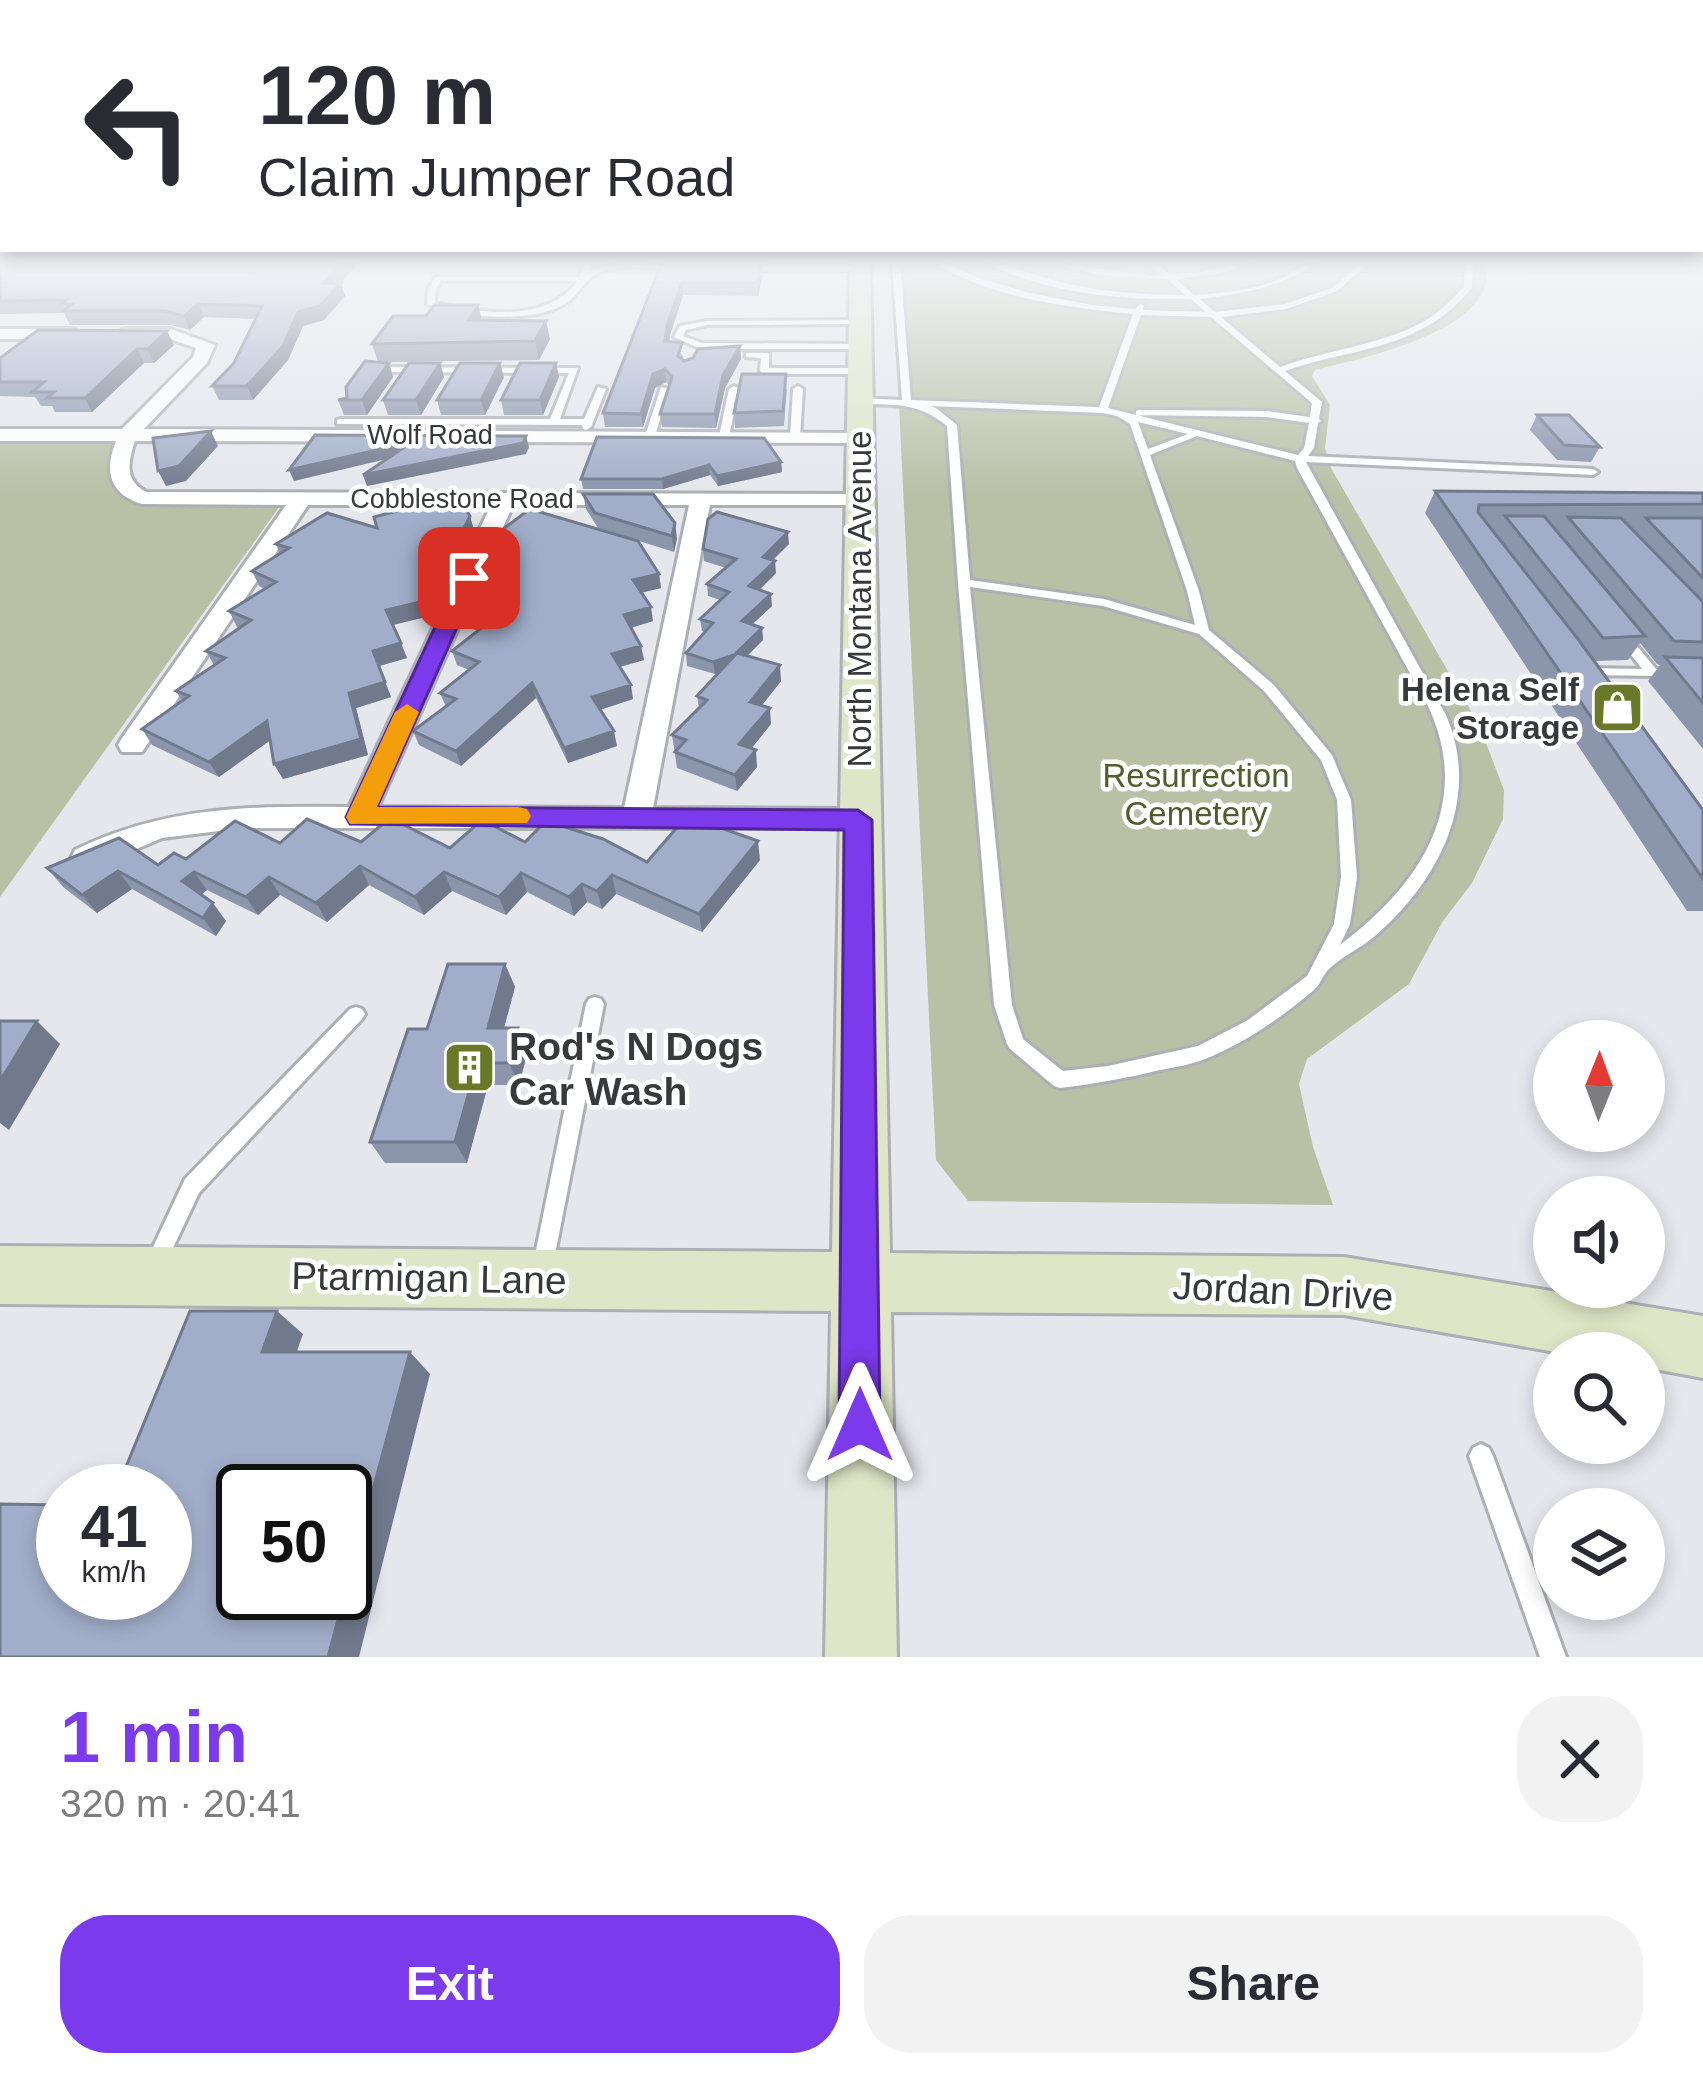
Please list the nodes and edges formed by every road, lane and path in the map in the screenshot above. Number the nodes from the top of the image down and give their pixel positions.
1 (188, 339) edge
2 (683, 339) edge
3 (757, 339) edge
4 (864, 339) edge
5 (891, 339) edge
6 (1130, 339) edge
7 (1246, 339) edge
8 (1395, 339) edge
9 (692, 355) edge
10 (1282, 369) junction
11 (375, 370) edge
12 (408, 370) junction
13 (458, 370) junction
14 (517, 370) junction
15 (860, 375) junction
16 (396, 387) edge
17 (447, 387) edge
18 (508, 387) edge
19 (601, 388) dead end
20 (664, 389) edge
21 (734, 389) edge
22 (798, 389) dead end
23 (384, 404) edge
24 (437, 404) edge
25 (499, 404) edge
26 (907, 404) junction
27 (1111, 411) junction
28 (1316, 421) junction
29 (340, 422) dead end
30 (372, 422) junction
31 (426, 422) junction
32 (491, 422) junction
33 (554, 422) junction
34 (585, 429) junction
35 (0, 435) edge
36 (128, 435) junction
37 (1195, 435) junction
38 (650, 436) junction
39 (724, 436) junction
40 (795, 437) junction
41 (1142, 454) junction
42 (1300, 459) junction
43 (1593, 472) dead end
44 (505, 498) junction
45 (701, 498) junction
46 (301, 499) junction
47 (860, 499) junction
48 (964, 583) junction
49 (1609, 620) edge
50 (1203, 631) junction
51 (1570, 655) edge
52 (1584, 673) junction
53 (1652, 673) junction
54 (1669, 673) edge
55 (1597, 690) edge
56 (132, 745) dead end
57 (637, 816) junction
58 (359, 817) junction
59 (858, 820) junction
60 (68, 868) edge
61 (1322, 965) junction
62 (595, 1004) dead end
63 (356, 1014) dead end
64 (0, 1275) edge
65 (540, 1279) junction
66 (859, 1281) junction
67 (186, 1286) junction
68 (1703, 1347) edge
69 (1481, 1456) dead end
70 (861, 1657) edge
71 (1553, 1657) edge

1 - 36 street
2 - 15 lane
3 - 15 lane
4 - 15 main road, North Montana Avenue
5 - 26 lane
6 - 27 lane
7 - 10 lane
8 - 10 lane
9 - 15 lane
10 - 28 lane
11 - 12 lane
12 - 13 lane
12 - 16 lane
13 - 14 lane
13 - 17 lane
14 - 18 lane
14 - 33 lane
15 - 26 lane
15 - 40 street, Wolf Road
15 - 47 main road, North Montana Avenue
19 - 34 lane
20 - 38 lane
21 - 39 lane
22 - 40 lane
23 - 30 lane
24 - 31 lane
25 - 32 lane
26 - 27 lane
26 - 48 lane
27 - 28 lane
27 - 37 lane
27 - 41 lane
28 - 42 lane
29 - 30 lane
30 - 31 lane
31 - 32 lane
32 - 33 lane
33 - 34 lane
34 - 36 street, Wolf Road
34 - 38 street, Wolf Road
35 - 36 street, Wolf Road
36 - 46 street, Cobblestone Road
37 - 41 lane
37 - 42 lane
38 - 39 street, Wolf Road
39 - 40 street, Wolf Road
41 - 50 lane
42 - 43 lane
42 - 61 lane
44 - 45 street, Cobblestone Road
44 - 46 street, Cobblestone Road
44 - 58 street
45 - 47 street, Cobblestone Road
45 - 57 street
46 - 56 street
47 - 59 main road, North Montana Avenue
48 - 50 lane
48 - 61 lane
49 - 53 lane
50 - 61 lane
51 - 52 lane
52 - 53 lane
52 - 55 lane
53 - 54 lane
57 - 58 street
57 - 59 street
58 - 60 street
59 - 66 main road, North Montana Avenue
62 - 65 lane
63 - 67 lane
64 - 67 main road, Ptarmigan Lane
65 - 66 main road, Ptarmigan Lane
65 - 67 main road, Ptarmigan Lane
66 - 68 main road, Jordan Drive
66 - 70 main road, North Montana Avenue
69 - 71 lane

